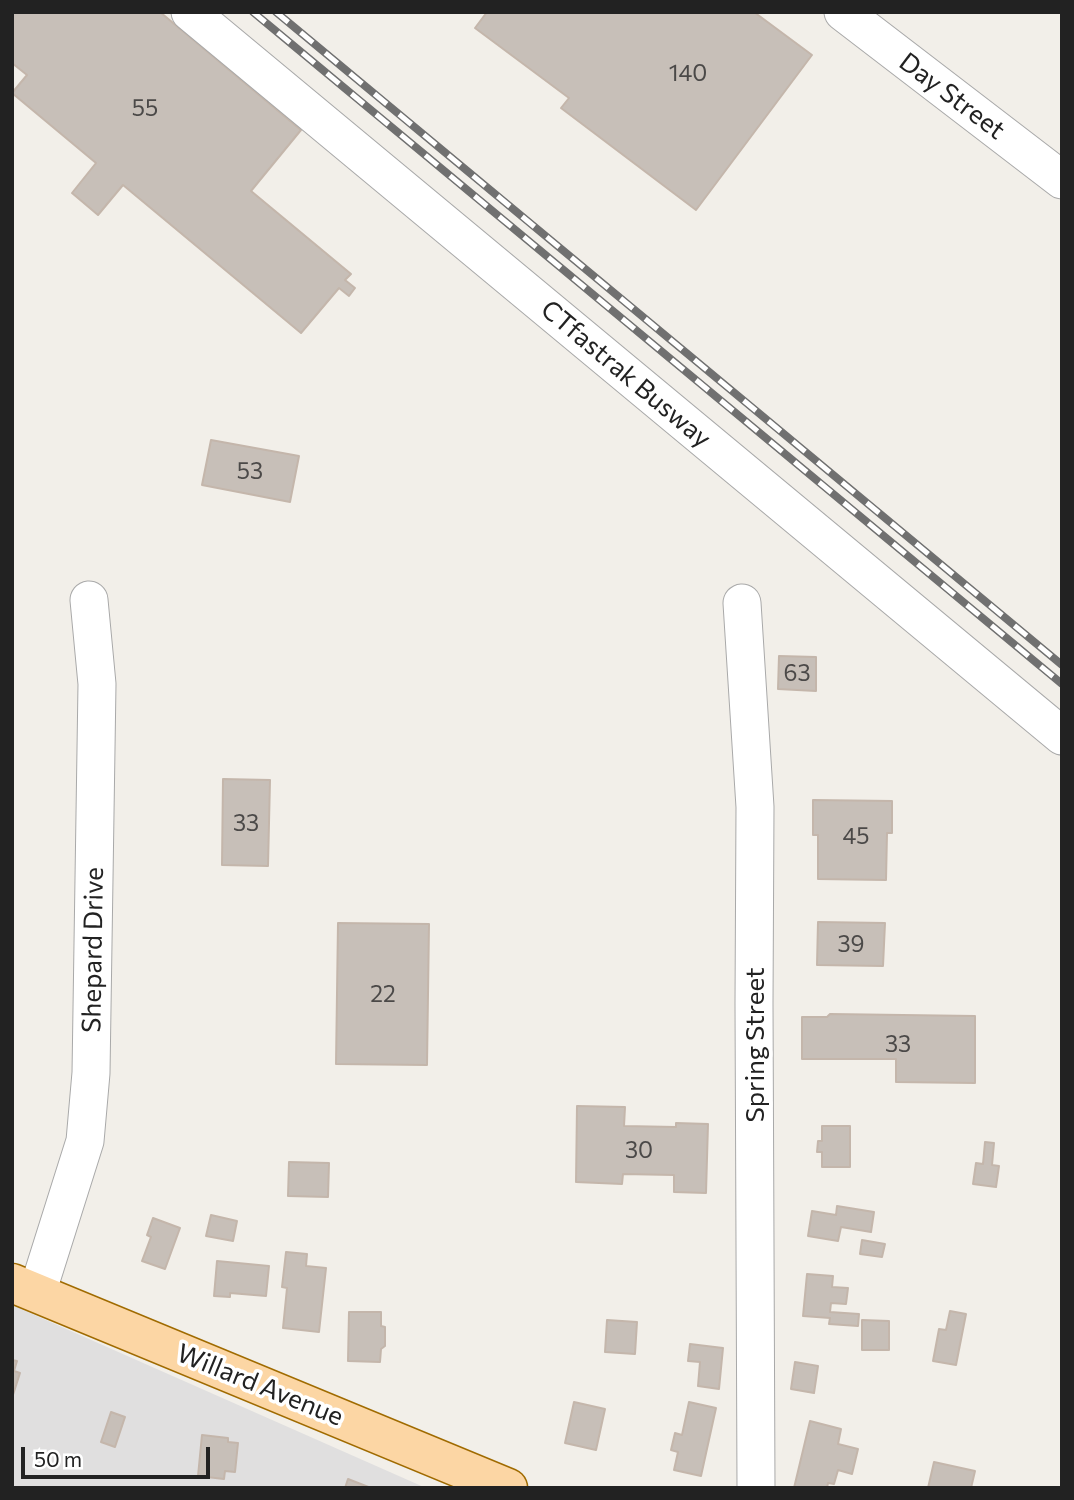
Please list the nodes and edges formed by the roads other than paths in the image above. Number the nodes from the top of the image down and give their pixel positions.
1 (190, 12) edge
2 (843, 12) edge
3 (1062, 180) edge
4 (89, 600) dead end
5 (742, 603) dead end
6 (1062, 736) edge
7 (25, 1288) edge
8 (508, 1488) edge
9 (756, 1488) edge

1 - 6 street, CTfastrak Busway
2 - 3 street, Day Street
4 - 7 street, Shepard Drive
5 - 9 street, Spring Street
7 - 8 main road, Willard Avenue

